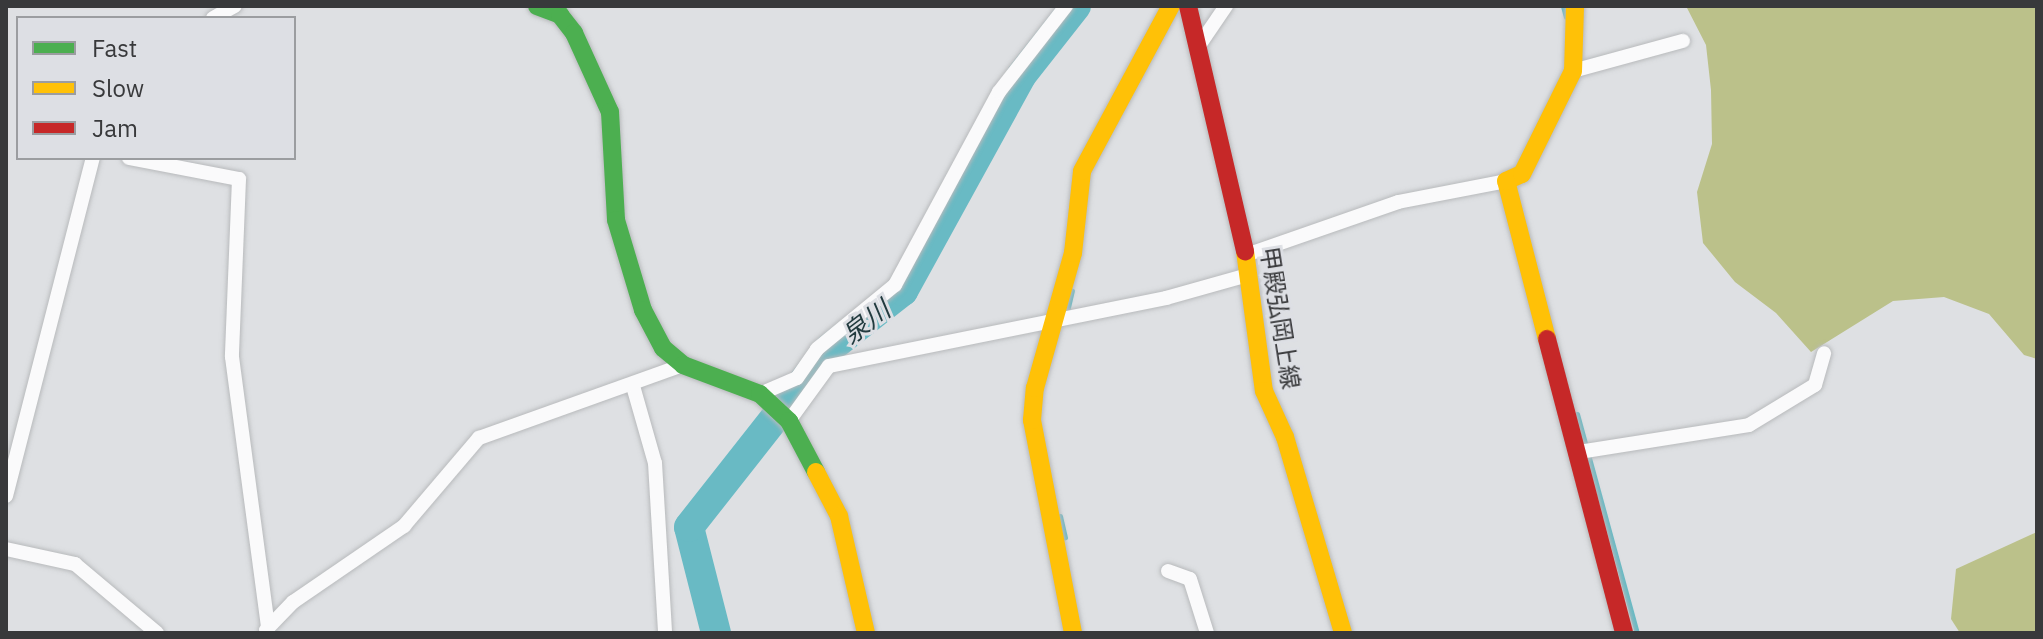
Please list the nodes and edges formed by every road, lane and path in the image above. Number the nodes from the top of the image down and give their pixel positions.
1 (235, 6) edge
2 (537, 6) edge
3 (1066, 6) edge
4 (1171, 6) edge
5 (1188, 6) edge
6 (1226, 6) edge
7 (1575, 6) edge
8 (217, 16) edge
9 (1683, 41) dead end
10 (1198, 47) junction
11 (1573, 71) junction
12 (92, 160) edge
13 (139, 160) edge
14 (1512, 178) junction
15 (1246, 255) junction
16 (1248, 275) junction
17 (1064, 320) junction
18 (1824, 353) dead end
19 (683, 365) junction
20 (633, 386) junction
21 (777, 409) junction
22 (1587, 450) junction
23 (6, 496) edge
24 (6, 549) edge
25 (1168, 571) dead end
26 (266, 630) edge
27 (157, 633) edge
28 (665, 633) edge
29 (866, 633) edge
30 (1073, 633) edge
31 (1207, 633) edge
32 (1343, 633) edge
33 (1624, 633) edge

1 - 8 street
2 - 19 street
3 - 21 street
4 - 17 street
5 - 10 street, 甲殿弘岡上線
6 - 10 street
7 - 11 street
9 - 11 street
10 - 15 street, 甲殿弘岡上線
11 - 14 street
12 - 23 street
13 - 26 street
14 - 15 street
14 - 22 street
15 - 16 street, 甲殿弘岡上線
16 - 17 street
16 - 32 street, 甲殿弘岡上線
17 - 21 street
17 - 30 street
18 - 22 street
19 - 20 street
19 - 21 street
20 - 26 street
20 - 28 street
21 - 29 street
22 - 33 street
24 - 27 street
25 - 31 street

